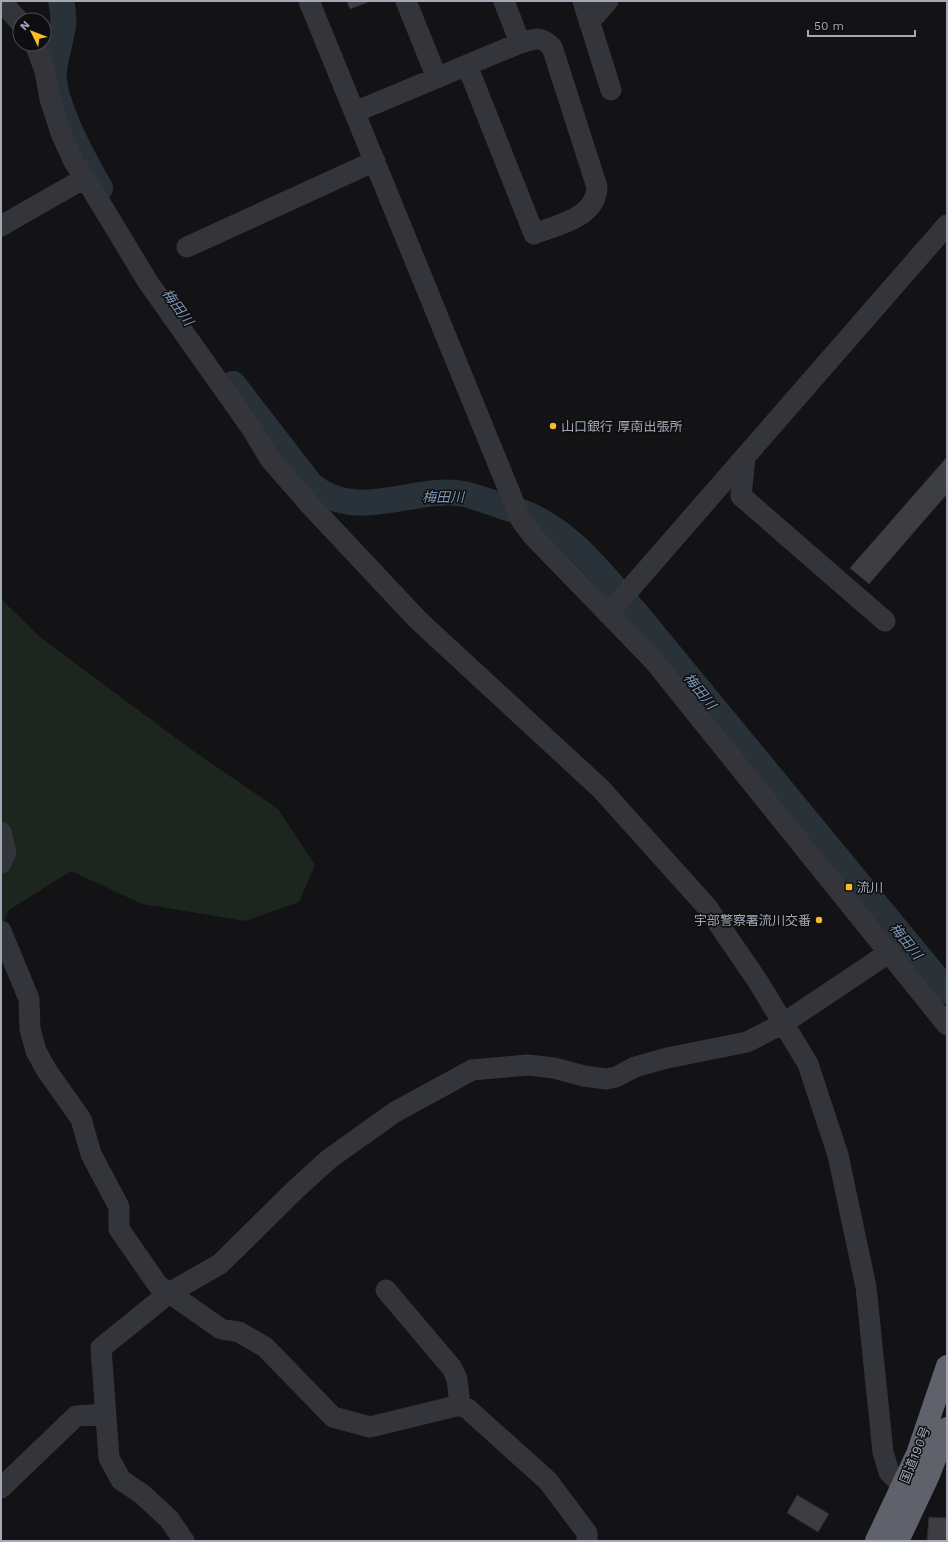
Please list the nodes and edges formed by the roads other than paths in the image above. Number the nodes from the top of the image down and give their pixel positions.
1 (1, 1) edge
2 (308, 1) edge
3 (406, 1) edge
4 (504, 1) edge
5 (583, 1) edge
6 (608, 1) edge
7 (12, 13) edge
8 (589, 22) junction
9 (520, 43) junction
10 (38, 52) edge
11 (467, 65) junction
12 (437, 78) junction
13 (611, 90) dead end
14 (355, 112) junction
15 (375, 161) junction
16 (85, 178) junction
17 (947, 225) edge
18 (1, 226) edge
19 (187, 247) dead end
20 (745, 458) junction
21 (620, 601) junction
22 (885, 621) dead end
23 (1, 832) edge
24 (1, 863) edge
25 (1, 931) edge
26 (890, 952) junction
27 (784, 1023) junction
28 (947, 1025) edge
29 (386, 1290) dead end
30 (169, 1293) junction
31 (947, 1366) edge
32 (460, 1405) junction
33 (104, 1414) junction
34 (947, 1428) edge
35 (903, 1486) junction
36 (1, 1488) edge
37 (184, 1541) edge
38 (587, 1541) edge
39 (876, 1541) edge
40 (898, 1541) edge

1 - 7 street
2 - 14 street
3 - 12 street
4 - 9 street
5 - 8 street
6 - 8 street
8 - 13 street
9 - 11 street
9 - 11 street
10 - 16 street
11 - 12 street
12 - 14 street
14 - 15 street
15 - 19 street
15 - 21 street
16 - 18 street
16 - 27 street
17 - 20 street
20 - 21 street
20 - 22 street
21 - 26 street
23 - 24 street
25 - 30 street
26 - 27 street
26 - 28 street
27 - 30 street
27 - 35 street
29 - 32 street
30 - 32 street
30 - 33 street
31 - 35 highway, 国道190号
32 - 38 street
33 - 36 street
33 - 37 street
34 - 40 highway, 国道190号
35 - 39 highway, 国道190号

